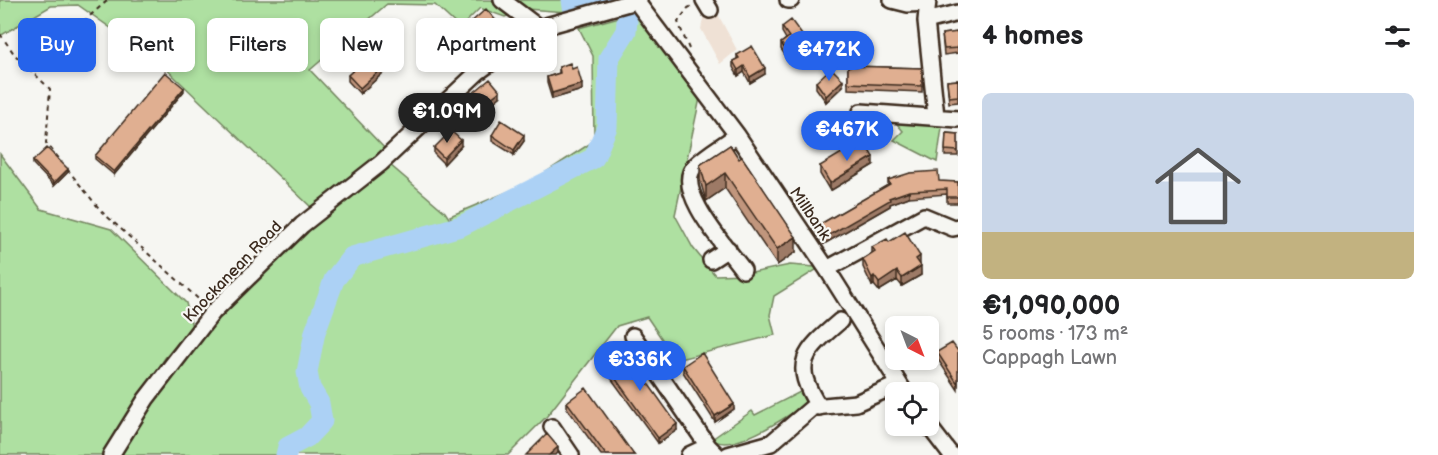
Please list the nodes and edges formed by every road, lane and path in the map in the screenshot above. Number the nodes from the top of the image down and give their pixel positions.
1 (108, 0) edge
2 (502, 0) edge
3 (892, 0) edge
4 (637, 1) edge
5 (928, 1) edge
6 (706, 3) edge
7 (958, 13) edge
8 (87, 18) edge
9 (526, 18) edge
10 (926, 21) junction
11 (557, 23) edge
12 (0, 34) edge
13 (692, 55) dead end
14 (18, 56) edge
15 (32, 72) edge
16 (478, 72) edge
17 (861, 112) dead end
18 (936, 116) junction
19 (958, 119) edge
20 (737, 135) junction
21 (958, 227) edge
22 (728, 249) junction
23 (711, 260) dead end
24 (827, 269) junction
25 (743, 270) dead end
26 (213, 312) junction
27 (840, 321) dead end
28 (633, 336) dead end
29 (898, 382) edge
30 (885, 394) edge
31 (819, 407) junction
32 (552, 427) dead end
33 (936, 436) edge
34 (774, 449) edge
35 (713, 451) edge
36 (111, 455) edge
37 (571, 455) edge
38 (689, 455) edge
39 (728, 455) edge
40 (951, 455) edge

1 - 8 path
2 - 9 street
3 - 5 street
4 - 11 street
4 - 20 street, Millbank
5 - 10 street
6 - 13 path
7 - 10 street
10 - 18 street
12 - 14 path
15 - 26 path
16 - 26 street, Knockanean Road
17 - 18 street
18 - 19 street
20 - 22 street
20 - 24 street, Millbank
21 - 24 street
22 - 23 street
22 - 25 street
24 - 29 street, Millbank
26 - 36 street, Knockanean Road
27 - 31 street
28 - 35 street
30 - 31 street
31 - 34 street
32 - 37 street
33 - 40 street
34 - 39 street
35 - 38 street

